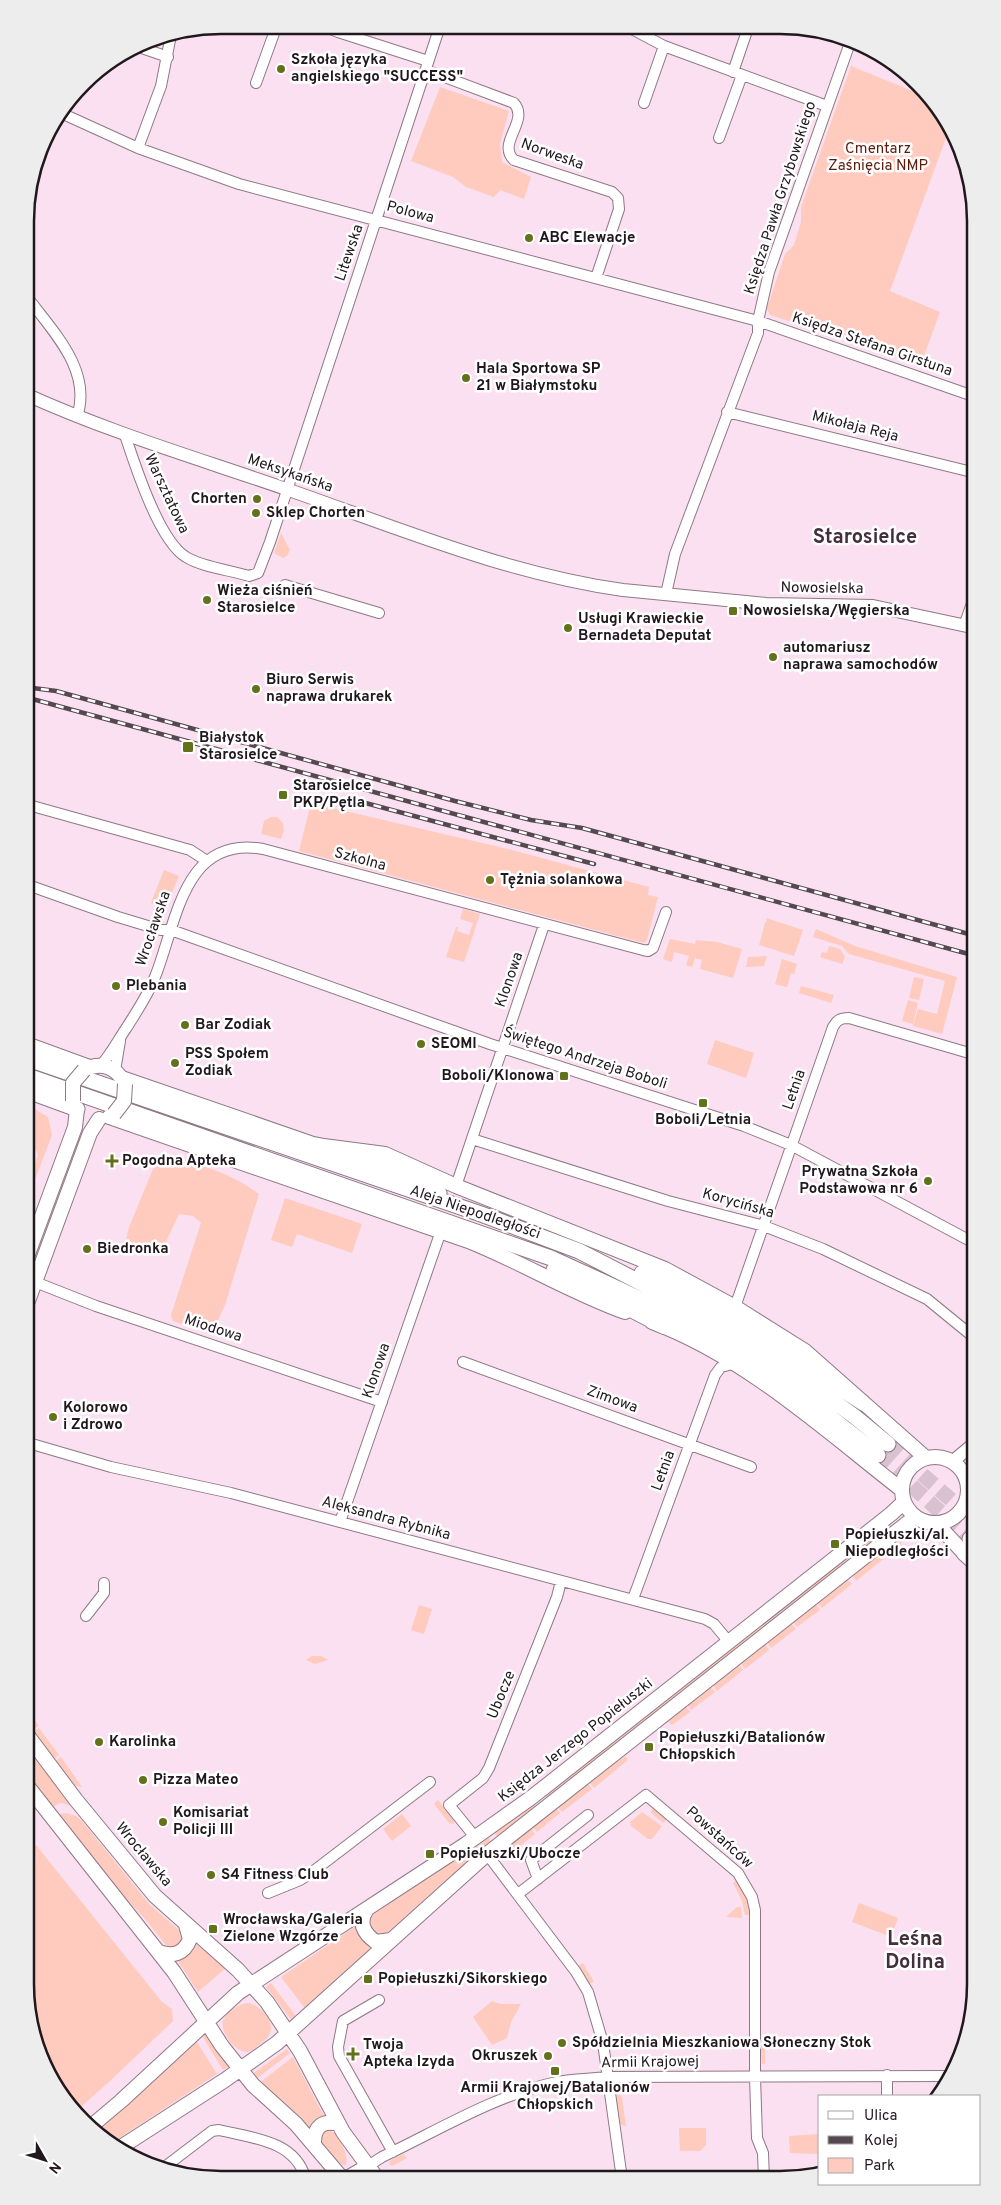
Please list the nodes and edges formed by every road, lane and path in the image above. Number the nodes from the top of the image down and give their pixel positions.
1 (273, 34) edge
2 (343, 34) edge
3 (437, 34) edge
4 (649, 34) edge
5 (747, 34) edge
6 (170, 41) edge
7 (664, 46) junction
8 (849, 47) edge
9 (146, 49) edge
10 (168, 57) junction
11 (427, 65) junction
12 (738, 74) junction
13 (256, 83) dead end
14 (644, 103) dead end
15 (827, 106) junction
16 (66, 115) edge
17 (719, 138) dead end
18 (138, 148) junction
19 (378, 219) junction
20 (596, 278) junction
21 (34, 306) edge
22 (758, 321) junction
23 (967, 394) edge
24 (34, 398) edge
25 (727, 412) junction
26 (77, 417) junction
27 (125, 435) junction
28 (967, 470) edge
29 (287, 489) junction
30 (265, 556) joint
31 (285, 585) dead end
32 (666, 594) junction
33 (379, 613) dead end
34 (967, 626) edge
35 (34, 807) edge
36 (207, 860) junction
37 (34, 887) edge
38 (666, 912) dead end
39 (544, 925) junction
40 (171, 930) junction
41 (120, 1037) junction
42 (34, 1047) edge
43 (503, 1048) junction
44 (967, 1052) edge
45 (34, 1061) edge
46 (91, 1067) junction
47 (34, 1078) edge
48 (121, 1078) junction
49 (34, 1093) edge
50 (75, 1105) junction
51 (107, 1117) junction
52 (472, 1139) junction
53 (316, 1145) junction
54 (791, 1145) junction
55 (456, 1186) junction
56 (481, 1214) junction
57 (764, 1226) junction
58 (471, 1230) junction
59 (442, 1231) junction
60 (34, 1238) edge
61 (967, 1239) edge
62 (579, 1251) junction
63 (35, 1282) joint
64 (735, 1307) junction
65 (663, 1326) junction
66 (967, 1332) edge
67 (462, 1362) dead end
68 (733, 1364) junction
69 (382, 1402) junction
70 (863, 1403) junction
71 (690, 1444) junction
72 (34, 1445) edge
73 (967, 1450) edge
74 (926, 1458) junction
75 (952, 1462) junction
76 (751, 1467) dead end
77 (966, 1477) joint
78 (967, 1480) edge
79 (903, 1496) junction
80 (967, 1504) edge
81 (915, 1517) junction
82 (340, 1522) junction
83 (937, 1524) junction
84 (967, 1544) edge
85 (562, 1581) junction
86 (104, 1583) dead end
87 (634, 1599) junction
88 (86, 1616) dead end
89 (730, 1642) junction
90 (34, 1744) edge
91 (430, 1782) dead end
92 (34, 1794) edge
93 (532, 1797) junction
94 (541, 1812) junction
95 (588, 1815) dead end
96 (475, 1837) junction
97 (487, 1854) junction
98 (538, 1879) junction
99 (268, 1893) dead end
100 (518, 1894) junction
101 (367, 1909) junction
102 (186, 1925) junction
103 (391, 1940) junction
104 (159, 1952) junction
105 (252, 1985) junction
106 (379, 2000) dead end
107 (206, 2021) junction
108 (289, 2033) junction
109 (241, 2070) junction
110 (887, 2075) junction
111 (943, 2076) edge
112 (607, 2077) junction
113 (755, 2077) junction
114 (887, 2095) edge
115 (95, 2123) edge
116 (339, 2124) junction
117 (314, 2143) junction
118 (125, 2145) edge
119 (393, 2152) junction
120 (169, 2164) edge
121 (302, 2171) edge
122 (336, 2171) edge
123 (371, 2171) edge
124 (373, 2171) edge
125 (621, 2171) edge
126 (764, 2171) edge

1 - 13 street
2 - 11 street
3 - 11 street, Litewska
4 - 7 street
5 - 12 street
6 - 10 street
7 - 12 street
7 - 14 street
8 - 15 street, Księdza Pawła Grzybowskiego
9 - 10 street
10 - 18 street
11 - 19 street, Litewska
11 - 20 street, Norweska
12 - 15 street
12 - 17 street
15 - 22 street, Księdza Pawła Grzybowskiego
16 - 18 street, Polowa
18 - 19 street, Polowa
19 - 20 street, Polowa
19 - 29 street, Litewska
20 - 22 street, Polowa
21 - 26 street
22 - 23 street, Księdza Stefana Girstuna
22 - 25 street, Księdza Pawła Grzybowskiego
24 - 26 street, Meksykańska
25 - 28 street, Mikołaja Reja
25 - 32 street, Księdza Pawła Grzybowskiego
26 - 27 street, Meksykańska
27 - 29 street, Meksykańska
27 - 30 street, Warsztatowa
29 - 30 street, Litewska
29 - 32 street, Meksykańska
31 - 33 street
32 - 34 street, Nowosielska
35 - 36 street
36 - 39 street, Szkolna
36 - 40 street, Wrocławska
37 - 40 street, Świętego Andrzeja Boboli
38 - 39 street, Szkolna
39 - 43 street, Klonowa
40 - 41 street, Wrocławska
40 - 43 street, Świętego Andrzeja Boboli
41 - 46 street, Wrocławska
41 - 48 street, Wrocławska
42 - 46 main road
43 - 52 street, Klonowa
43 - 54 street, Świętego Andrzeja Boboli
44 - 54 street, Letnia
45 - 56 main road, Aleja Niepodległości
46 - 48 main road
46 - 50 main road, bridge
47 - 58 main road, Aleja Niepodległości
48 - 51 main road, bridge
48 - 53 main road
49 - 50 main road
50 - 51 main road
50 - 60 main road
51 - 59 main road
51 - 63 main road
52 - 55 street, Klonowa
52 - 57 street, Korycińska
53 - 55 main road
53 - 56 main road
54 - 57 street, Letnia
54 - 61 street, Świętego Andrzeja Boboli
55 - 64 main road
56 - 62 main road, Aleja Niepodległości
57 - 64 street, Letnia
57 - 66 street, Korycińska
58 - 62 main road, Aleja Niepodległości
58 - 65 main road
59 - 65 main road
59 - 69 street, Klonowa
62 - 70 main road
63 - 69 street, Miodowa
64 - 70 main road
65 - 68 main road
67 - 71 street, Zimowa
68 - 71 street, Letnia
68 - 79 main road
69 - 82 street, Klonowa
70 - 74 main road
71 - 76 street, Zimowa
71 - 87 street, Letnia
72 - 82 street, Aleksandra Rybnika
73 - 75 street
74 - 75 main road
74 - 79 main road
75 - 77 main road
77 - 78 main road
79 - 81 main road
79 - 89 main road, Księdza Jerzego Popiełuszki
80 - 83 main road
81 - 83 main road
81 - 94 main road
82 - 85 street, Aleksandra Rybnika
83 - 84 main road
85 - 87 street, Aleksandra Rybnika
85 - 96 street, Ubocze
86 - 88 street
87 - 89 street, Aleksandra Rybnika
89 - 93 main road, Księdza Jerzego Popiełuszki
90 - 102 main road, Wrocławska
91 - 99 street
92 - 104 main road
93 - 94 main road
93 - 96 main road, Księdza Jerzego Popiełuszki
94 - 97 main road
95 - 98 street
96 - 101 main road, Księdza Jerzego Popiełuszki
97 - 100 street
97 - 103 main road
98 - 100 street, Powstańców
98 - 113 street, Powstańców
100 - 112 street
101 - 103 main road
101 - 105 main road, Księdza Jerzego Popiełuszki
102 - 104 main road
102 - 105 main road, Wrocławska
103 - 108 main road
104 - 107 main road
105 - 107 main road, Księdza Jerzego Popiełuszki
105 - 108 main road, Wrocławska
106 - 119 street
107 - 109 main road
107 - 115 main road
108 - 109 main road
108 - 116 main road, Wrocławska
109 - 117 main road
109 - 118 main road
110 - 111 street, Armii Krajowej
110 - 113 street, Armii Krajowej
110 - 114 street
112 - 113 street, Armii Krajowej
112 - 119 street, Armii Krajowej
112 - 125 street
113 - 126 street
116 - 117 main road
116 - 123 main road, Wrocławska
117 - 122 main road
119 - 124 street, Armii Krajowej
120 - 121 street

